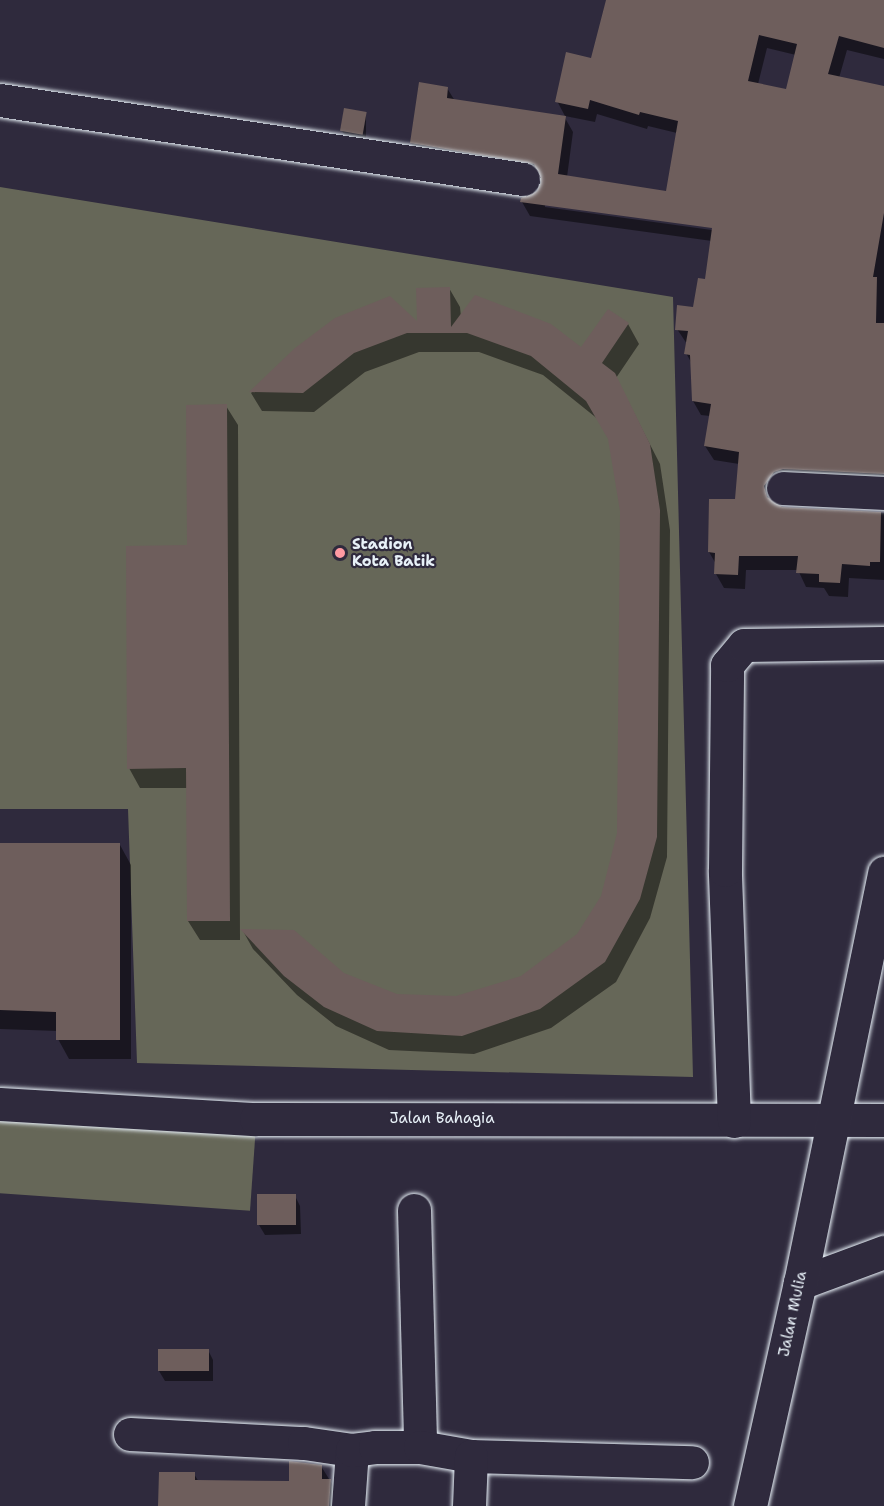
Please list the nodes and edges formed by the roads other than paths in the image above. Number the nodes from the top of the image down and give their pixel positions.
1 (0, 100) edge
2 (523, 179) dead end
3 (783, 488) dead end
4 (884, 493) edge
5 (884, 643) edge
6 (884, 872) edge
7 (0, 1104) edge
8 (884, 1120) edge
9 (734, 1121) junction
10 (831, 1121) junction
11 (414, 1210) dead end
12 (884, 1252) edge
13 (800, 1283) junction
14 (130, 1434) dead end
15 (420, 1448) junction
16 (352, 1450) junction
17 (471, 1456) junction
18 (692, 1462) dead end
19 (348, 1506) edge
20 (469, 1506) edge
21 (750, 1506) edge

1 - 2 street
3 - 4 street
5 - 9 street
6 - 10 street, Jalan Mulia
7 - 9 street, Jalan Bahagia
8 - 10 street, Jalan Bahagia
9 - 10 street, Jalan Bahagia
10 - 13 street, Jalan Mulia
11 - 15 street
12 - 13 street
13 - 21 street, Jalan Mulia
14 - 16 street
15 - 16 street
15 - 17 street
16 - 19 street
17 - 18 street
17 - 20 street

